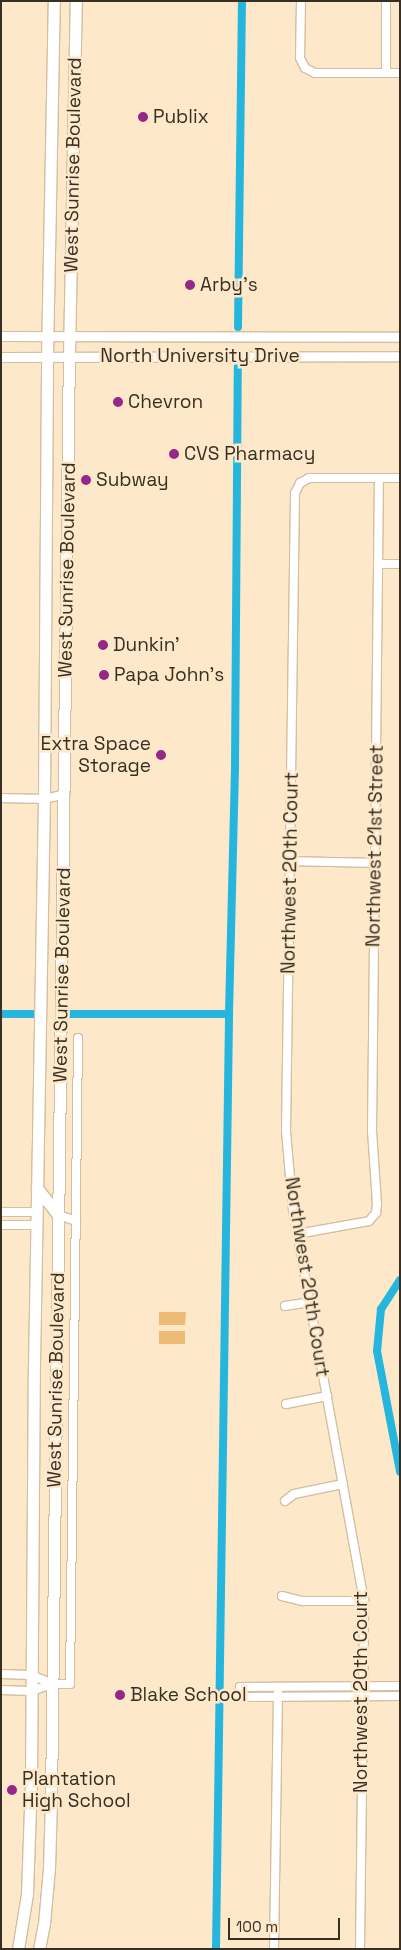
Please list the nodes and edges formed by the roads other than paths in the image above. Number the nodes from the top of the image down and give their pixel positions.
1 (54, 1) edge
2 (76, 1) edge
3 (301, 1) edge
4 (386, 1) edge
5 (386, 73) junction
6 (400, 73) edge
7 (1, 336) edge
8 (70, 336) junction
9 (47, 337) junction
10 (400, 337) edge
11 (47, 356) junction
12 (69, 356) junction
13 (400, 356) edge
14 (1, 357) edge
15 (379, 478) junction
16 (400, 478) edge
17 (378, 564) junction
18 (400, 564) edge
19 (65, 794) junction
20 (1, 798) edge
21 (44, 799) junction
22 (290, 861) junction
23 (374, 863) junction
24 (78, 1038) dead end
25 (38, 1188) junction
26 (1, 1212) edge
27 (37, 1212) junction
28 (58, 1215) junction
29 (76, 1221) junction
30 (1, 1225) edge
31 (37, 1225) junction
32 (297, 1234) junction
33 (310, 1302) junction
34 (285, 1306) dead end
35 (327, 1396) junction
36 (286, 1404) dead end
37 (343, 1484) junction
38 (285, 1501) dead end
39 (282, 1596) dead end
40 (364, 1601) junction
41 (1, 1674) edge
42 (31, 1674) junction
43 (53, 1684) junction
44 (278, 1686) junction
45 (364, 1686) junction
46 (400, 1686) edge
47 (1, 1690) edge
48 (31, 1691) junction
49 (363, 1695) junction
50 (278, 1696) junction
51 (400, 1696) edge
52 (18, 1949) edge
53 (39, 1949) edge
54 (274, 1949) edge
55 (360, 1949) edge

1 - 9 highway, West Sunrise Boulevard
2 - 8 highway, West Sunrise Boulevard
3 - 5 street
4 - 5 street
5 - 6 street
7 - 9 main road, North University Drive
8 - 9 main road, North University Drive
8 - 10 main road, North University Drive
8 - 12 highway, West Sunrise Boulevard
9 - 11 highway, West Sunrise Boulevard
11 - 12 main road, North University Drive
11 - 14 main road, North University Drive
11 - 21 highway, West Sunrise Boulevard
12 - 13 main road, North University Drive
12 - 19 highway, West Sunrise Boulevard
15 - 16 street
15 - 17 street, Northwest 21st Street
15 - 22 street, Northwest 20th Court
17 - 18 street
17 - 23 street, Northwest 21st Street
19 - 21 street
19 - 28 highway, West Sunrise Boulevard
20 - 21 street
21 - 25 highway, West Sunrise Boulevard
22 - 23 street
22 - 32 street, Northwest 20th Court
23 - 32 street, Northwest 21st Street
24 - 29 street
25 - 27 highway, West Sunrise Boulevard
25 - 28 highway
26 - 27 street
27 - 31 highway, West Sunrise Boulevard
28 - 29 street
28 - 43 highway, West Sunrise Boulevard
29 - 43 street
30 - 31 street
31 - 42 highway, West Sunrise Boulevard
32 - 33 street, Northwest 20th Court
33 - 34 street
33 - 35 street, Northwest 20th Court
35 - 36 street
35 - 37 street, Northwest 20th Court
37 - 38 street
37 - 40 street, Northwest 20th Court
39 - 40 street
40 - 45 street, Northwest 20th Court
41 - 42 street
42 - 43 street
42 - 48 highway, West Sunrise Boulevard
43 - 48 street
43 - 53 highway, West Sunrise Boulevard
44 - 45 street
44 - 50 street
44 - 50 street
45 - 46 street
45 - 49 street, Northwest 20th Court
47 - 48 street
48 - 52 highway, West Sunrise Boulevard
49 - 50 street
49 - 51 street
49 - 55 street, Northwest 20th Court
50 - 54 street

